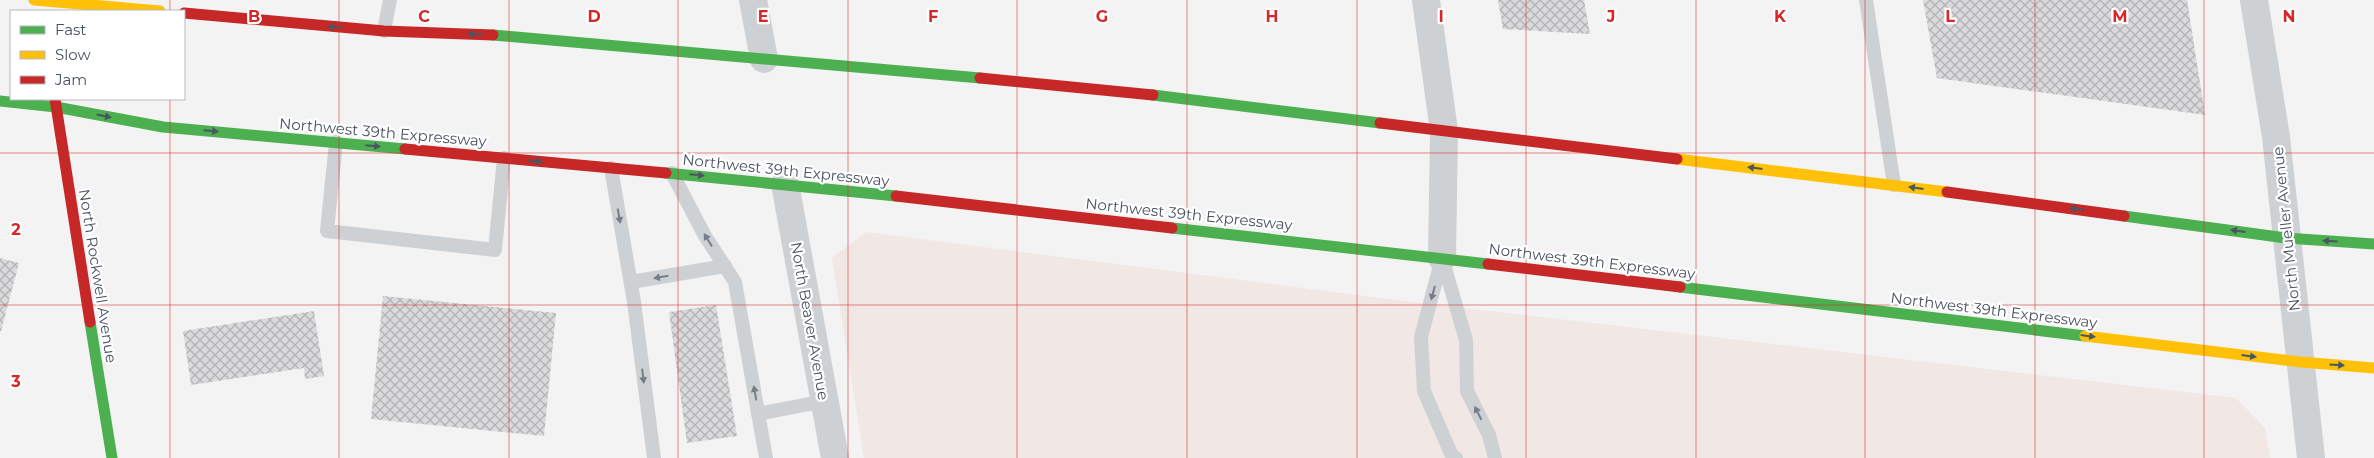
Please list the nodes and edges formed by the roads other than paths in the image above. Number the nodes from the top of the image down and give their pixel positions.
1 (34, 0) edge
2 (40, 0) edge
3 (390, 0) edge
4 (753, 0) edge
5 (1426, 0) edge
6 (1866, 0) edge
7 (2254, 0) edge
8 (149, 10) edge
9 (185, 13) edge
10 (384, 31) junction
11 (764, 59) junction
12 (0, 101) edge
13 (55, 103) edge
14 (1444, 131) junction
15 (336, 142) junction
16 (504, 158) junction
17 (611, 168) junction
18 (672, 173) junction
19 (785, 184) junction
20 (1894, 185) junction
21 (2286, 238) junction
22 (2374, 244) edge
23 (1442, 258) junction
24 (725, 266) junction
25 (631, 282) junction
26 (2301, 362) junction
27 (2374, 368) edge
28 (825, 401) junction
29 (758, 414) junction
30 (112, 458) edge
31 (654, 458) edge
32 (766, 458) edge
33 (835, 458) edge
34 (1456, 458) edge
35 (1495, 458) edge
36 (2311, 458) edge

1 - 2 main road
2 - 8 main road
3 - 10 lane
4 - 11 street
5 - 14 street
6 - 20 lane
7 - 21 street, North Mueller Avenue
10 -> 9 main road
11 -> 10 main road
11 - 14 main road
12 - 13 main road, Northwest 39th Expressway
13 -> 15 main road, Northwest 39th Expressway
13 - 30 main road, North Rockwell Avenue
20 -> 14 main road
14 - 23 street
15 -> 16 main road, Northwest 39th Expressway
15 - 16 lane
16 -> 17 main road, Northwest 39th Expressway
17 - 18 main road, Northwest 39th Expressway
17 -> 25 lane
18 -> 19 main road, Northwest 39th Expressway
24 -> 18 lane
19 - 23 main road, Northwest 39th Expressway
19 - 28 street, North Beaver Avenue
21 -> 20 main road
22 -> 21 main road
21 - 26 street, North Mueller Avenue
23 -> 26 main road, Northwest 39th Expressway
23 -> 34 lane
35 -> 23 lane
24 -> 25 lane
29 -> 24 lane
25 -> 31 lane
26 -> 27 main road, Northwest 39th Expressway
26 - 36 street, North Mueller Avenue
28 - 29 lane
28 - 33 street, North Beaver Avenue
29 - 32 lane

